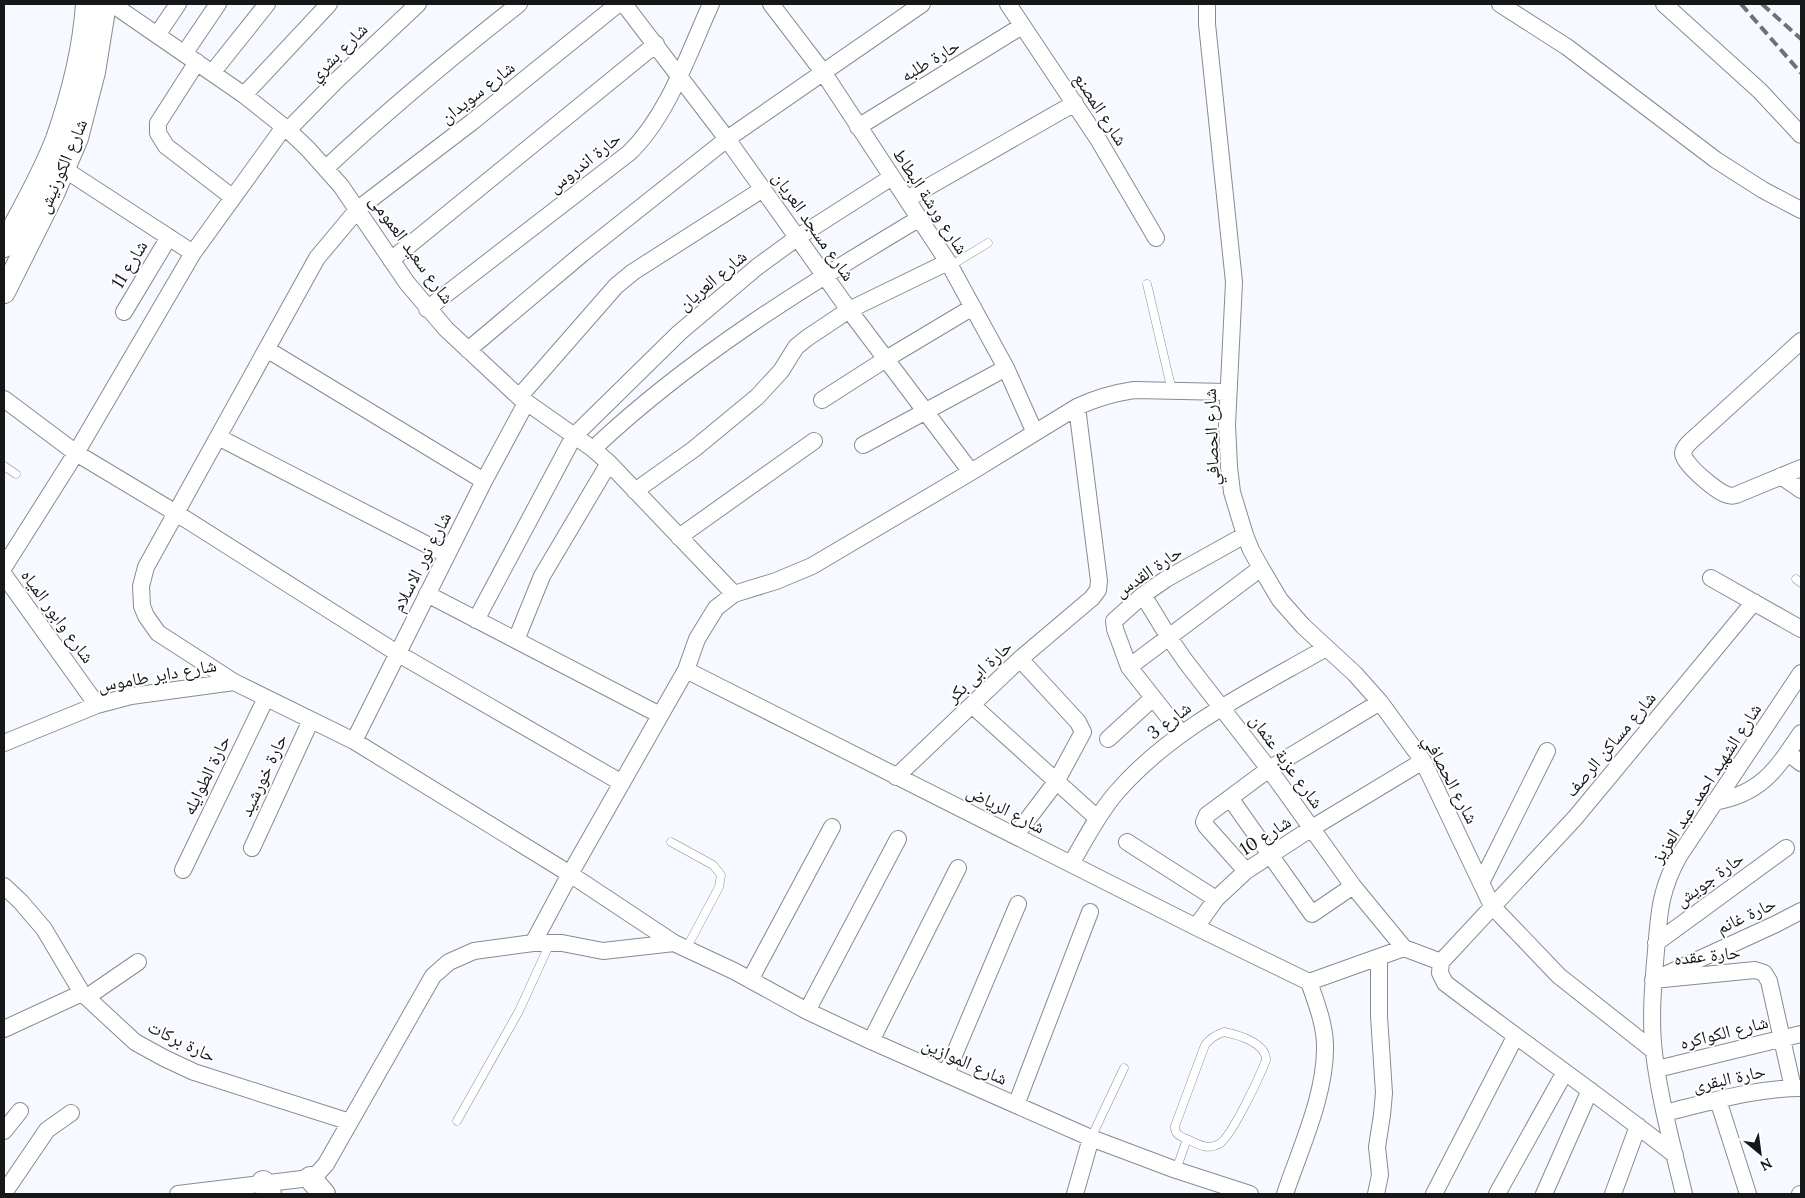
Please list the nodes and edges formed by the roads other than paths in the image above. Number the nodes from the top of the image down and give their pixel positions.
1 (87, 4) edge
2 (105, 4) edge
3 (112, 4) edge
4 (178, 4) edge
5 (218, 4) edge
6 (267, 4) edge
7 (329, 4) edge
8 (418, 4) edge
9 (519, 4) edge
10 (618, 4) edge
11 (624, 4) edge
12 (711, 4) edge
13 (771, 4) edge
14 (922, 4) edge
15 (1008, 4) edge
16 (1208, 4) edge
17 (1500, 4) edge
18 (1664, 4) edge
19 (1022, 26) junction
20 (157, 35) junction
21 (656, 44) junction
22 (190, 58) junction
23 (823, 72) junction
24 (212, 73) junction
25 (679, 75) junction
26 (244, 95) junction
27 (1075, 103) junction
28 (858, 127) junction
29 (286, 128) junction
30 (1801, 135) edge
31 (728, 139) junction
32 (326, 168) junction
33 (64, 169) junction
34 (892, 177) junction
35 (763, 190) junction
36 (232, 197) junction
37 (908, 199) junction
38 (358, 209) junction
39 (1801, 210) edge
40 (920, 218) junction
41 (169, 237) junction
42 (798, 237) junction
43 (1156, 238) dead end
44 (988, 243) dead end
45 (4, 246) edge
46 (193, 253) junction
47 (391, 260) junction
48 (949, 264) junction
49 (824, 275) junction
50 (1147, 284) dead end
51 (4, 292) edge
52 (973, 307) junction
53 (427, 309) junction
54 (849, 310) junction
55 (124, 312) dead end
56 (1801, 341) edge
57 (268, 350) junction
58 (468, 350) junction
59 (886, 360) junction
60 (1006, 368) junction
61 (1172, 391) junction
62 (1228, 392) junction
63 (4, 399) edge
64 (523, 400) junction
65 (822, 400) dead end
66 (1077, 408) junction
67 (924, 411) junction
68 (1035, 433) junction
69 (574, 436) junction
70 (218, 438) junction
71 (814, 441) dead end
72 (863, 445) dead end
73 (593, 450) junction
74 (76, 453) junction
75 (609, 463) junction
76 (4, 466) edge
77 (1801, 468) edge
78 (971, 472) junction
79 (16, 474) dead end
80 (1781, 476) junction
81 (484, 481) junction
82 (1801, 490) edge
83 (635, 491) junction
84 (176, 513) junction
85 (1245, 534) junction
86 (679, 537) junction
87 (447, 555) junction
88 (4, 567) edge
89 (1260, 568) junction
90 (4, 575) edge
91 (1712, 578) dead end
92 (427, 594) junction
93 (734, 594) junction
94 (1143, 595) junction
95 (1754, 602) junction
96 (476, 620) junction
97 (1801, 629) edge
98 (1168, 636) junction
99 (516, 640) junction
100 (1326, 648) junction
101 (397, 653) junction
102 (1020, 659) junction
103 (1129, 667) junction
104 (686, 670) junction
105 (1801, 673) edge
106 (234, 682) junction
107 (266, 698) junction
108 (1153, 698) junction
109 (1380, 702) junction
110 (97, 704) junction
111 (972, 705) junction
112 (1222, 707) junction
113 (660, 715) junction
114 (311, 720) junction
115 (1181, 733) junction
116 (1801, 733) edge
117 (1108, 739) dead end
118 (354, 741) junction
119 (4, 743) edge
120 (1547, 751) dead end
121 (1788, 753) junction
122 (1423, 761) junction
123 (1801, 763) edge
124 (1269, 769) junction
125 (896, 777) junction
126 (622, 782) junction
127 (1056, 782) junction
128 (1230, 798) junction
129 (1714, 802) junction
130 (1097, 818) junction
131 (832, 827) dead end
132 (1312, 828) junction
133 (1014, 836) junction
134 (898, 839) dead end
135 (671, 842) dead end
136 (1127, 842) dead end
137 (252, 848) dead end
138 (1786, 848) dead end
139 (1270, 854) junction
140 (1071, 864) junction
141 (958, 868) dead end
142 (183, 870) dead end
143 (1246, 870) junction
144 (570, 874) junction
145 (1481, 883) junction
146 (4, 886) edge
147 (1353, 886) junction
148 (1216, 899) junction
149 (1018, 904) dead end
150 (1492, 906) junction
151 (1801, 911) edge
152 (1090, 912) dead end
153 (1196, 927) junction
154 (533, 943) junction
155 (550, 943) junction
156 (1656, 943) junction
157 (680, 946) junction
158 (1404, 948) junction
159 (1379, 957) junction
160 (138, 962) dead end
161 (1441, 962) junction
162 (750, 980) junction
163 (1653, 980) junction
164 (1309, 982) junction
165 (85, 995) junction
166 (807, 1011) junction
167 (4, 1029) edge
168 (1801, 1034) edge
169 (1515, 1037) junction
170 (1782, 1039) junction
171 (871, 1041) junction
172 (1654, 1051) junction
173 (1124, 1068) dead end
174 (1657, 1069) junction
175 (1565, 1072) junction
176 (946, 1074) junction
177 (1797, 1088) edge
178 (1590, 1090) junction
179 (1718, 1100) junction
180 (1016, 1105) junction
181 (20, 1111) dead end
182 (71, 1113) dead end
183 (1665, 1113) junction
184 (457, 1121) dead end
185 (350, 1122) junction
186 (1638, 1126) junction
187 (4, 1131) edge
188 (1091, 1138) junction
189 (1187, 1139) junction
190 (1675, 1155) junction
191 (1176, 1170) junction
192 (317, 1186) edge
193 (266, 1188) edge
194 (4, 1193) edge
195 (1546, 1193) edge
196 (178, 1194) edge
197 (1075, 1194) edge
198 (1250, 1194) edge
199 (1285, 1194) edge
200 (1376, 1194) edge
201 (1434, 1194) edge
202 (1497, 1194) edge
203 (1613, 1194) edge
204 (1684, 1194) edge
205 (1748, 1194) edge

1 - 45 main road, شارع الكورنيش
2 - 33 main road, شارع الكورنيش
3 - 20 street, شارع سعيد العمومى
4 - 20 street
5 - 22 street
6 - 24 street
7 - 26 street
8 - 29 street, شارع بشري
9 - 32 street
10 - 38 street, شارع سويدان
11 - 21 street, شارع مسجد العريان
12 - 25 street, حارة اندروس
13 - 23 street, شارع ورشة البطاط
14 - 23 street
15 - 19 street, شارع المصنع
16 - 62 street, شارع الحصافي
17 - 39 street
18 - 30 street
19 - 27 street, شارع المصنع
19 - 28 street, حارة طلبه
20 - 22 street, شارع سعيد العمومى
21 - 25 street, شارع مسجد العريان
21 - 47 street
22 - 24 street, شارع سعيد العمومى
22 - 36 street
23 - 28 street, شارع ورشة البطاط
23 - 31 street
24 - 26 street, شارع سعيد العمومى
25 - 31 street, شارع مسجد العريان
25 - 53 street, حارة اندروس
26 - 29 street, شارع سعيد العمومى
27 - 37 street
27 - 43 street, شارع المصنع
28 - 34 street, شارع ورشة البطاط
29 - 32 street, شارع سعيد العمومى
29 - 36 street, شارع بشري
31 - 35 street, شارع مسجد العريان
31 - 58 street
32 - 38 street, شارع سعيد العمومى
33 - 41 street
33 - 51 main road, شارع الكورنيش
34 - 37 street, شارع ورشة البطاط
34 - 42 street, شارع العريان
35 - 42 street, شارع مسجد العريان
35 - 64 street, شارع نور الاسلام
36 - 46 street, شارع بشري
37 - 40 street, شارع ورشة البطاط
38 - 47 street, شارع سعيد العمومى
38 - 57 street, شارع سويدان
40 - 48 street, شارع ورشة البطاط
40 - 49 street
41 - 46 street
41 - 55 street, شارع 11
42 - 49 street, شارع مسجد العريان
42 - 69 street, شارع العريان
44 - 48 lane
46 - 74 street, شارع بشري
47 - 53 street, شارع سعيد العمومى
48 - 52 street, شارع ورشة البطاط
48 - 54 street
49 - 54 street, شارع مسجد العريان
49 - 73 street
50 - 61 lane
52 - 59 street
52 - 60 street, شارع ورشة البطاط
53 - 58 street, شارع سعيد العمومى
54 - 59 street, شارع مسجد العريان
54 - 83 street
56 - 80 street
57 - 70 street, شارع سويدان
57 - 81 street
58 - 64 street, شارع سعيد العمومى
59 - 65 street
59 - 67 street, شارع مسجد العريان
60 - 67 street
60 - 68 street, شارع ورشة البطاط
61 - 62 street
61 - 66 street
62 - 85 street, شارع الحصافي
63 - 74 street
64 - 69 street, شارع سعيد العمومى
64 - 81 street, شارع نور الاسلام
66 - 68 street
66 - 102 street, حارة ابى بكر
67 - 72 street
67 - 78 street, شارع مسجد العريان
68 - 78 street
69 - 73 street, شارع سعيد العمومى
69 - 96 street, شارع العريان
70 - 84 street, شارع سويدان
70 - 87 street
71 - 86 street
73 - 75 street, شارع سعيد العمومى
74 - 84 street
74 - 88 street, شارع بشري
75 - 83 street, شارع سعيد العمومى
75 - 99 street
76 - 79 lane
77 - 80 street
78 - 93 street
80 - 82 street
81 - 87 street, شارع نور الاسلام
83 - 86 street, شارع سعيد العمومى
84 - 101 street
84 - 106 street, شارع سويدان
85 - 89 street, شارع الحصافي
85 - 94 street, حارة القدس
86 - 93 street, شارع سعيد العمومى
87 - 92 street, شارع نور الاسلام
89 - 98 street
89 - 100 street, شارع الحصافي
90 - 110 street, شارع وابور المياه
91 - 95 street
92 - 96 street
92 - 101 street, شارع نور الاسلام
93 - 104 street
94 - 98 street, شارع عزبة عثمان
94 - 103 street, حارة القدس
95 - 97 street
95 - 150 street, شارع مساكن الرصف
96 - 99 street
98 - 103 street
98 - 112 street, شارع عزبة عثمان
99 - 113 street
100 - 109 street, شارع الحصافي
100 - 112 street, شارع 3
101 - 118 street, شارع نور الاسلام
101 - 126 street
102 - 111 street, حارة ابى بكر
102 - 127 street
103 - 108 street, حارة القدس
104 - 113 street
104 - 125 street, شارع الرياض
105 - 129 street, شارع الشهيد احمد عبد العزيز
106 - 107 street, شارع الموازين
106 - 110 street, شارع داير طاموس
107 - 114 street, شارع الموازين
107 - 142 street, حارة الطوايله
108 - 115 street, حارة القدس
108 - 117 street
109 - 122 street, شارع الحصافي
109 - 124 street
110 - 119 street, شارع داير طاموس
111 - 125 street, حارة ابى بكر
111 - 127 street
112 - 115 street, شارع 3
112 - 124 street, شارع عزبة عثمان
113 - 126 street
114 - 118 street, شارع الموازين
114 - 137 street, حارة خورشيد
115 - 130 street, شارع 3
116 - 121 street
118 - 144 street, شارع الموازين
120 - 145 street
121 - 123 street
121 - 129 street
122 - 132 street, شارع 10
122 - 145 street, شارع الحصافي
124 - 128 street
124 - 132 street, شارع عزبة عثمان
125 - 133 street, شارع الرياض
126 - 144 street
127 - 130 street
127 - 133 street
128 - 139 street
128 - 143 street
129 - 156 street, شارع الشهيد احمد عبد العزيز
130 - 140 street, شارع 3
131 - 162 street
132 - 139 street, شارع 10
132 - 147 street, شارع عزبة عثمان
133 - 140 street, شارع الرياض
134 - 166 street
135 - 157 lane
136 - 148 street
138 - 156 street, حارة جويش
139 - 143 street, شارع 10
139 - 147 street
140 - 153 street, شارع الرياض
141 - 171 street
143 - 148 street, شارع 10
144 - 154 street
144 - 157 street, شارع الموازين
145 - 150 street, شارع الحصافي
146 - 165 street, حارة بركات
147 - 158 street, شارع عزبة عثمان
148 - 153 street, شارع 10
149 - 176 street
150 - 161 street, شارع مساكن الرصف
150 - 172 street, شارع الحصافي
151 - 163 street, حارة غانم
152 - 180 street
153 - 164 street, شارع الرياض
154 - 155 street
154 - 185 street
155 - 157 street
155 - 184 lane
156 - 163 street, شارع الشهيد احمد عبد العزيز
157 - 162 street, شارع الموازين
158 - 159 street
158 - 161 street
159 - 164 street
159 - 200 street
160 - 165 street
161 - 169 street
162 - 166 street, شارع الموازين
163 - 170 street, حارة عقده
163 - 172 street, شارع الشهيد احمد عبد العزيز
164 - 199 street
165 - 167 street
165 - 185 street, حارة بركات
166 - 171 street, شارع الموازين
168 - 170 street, شارع الكواكره
169 - 175 street
169 - 201 street
170 - 174 street, شارع الكواكره
170 - 177 street, حارة عقده
171 - 176 street, شارع الموازين
172 - 174 street, شارع الشهيد احمد عبد العزيز
173 - 188 lane
174 - 183 street, شارع الشهيد احمد عبد العزيز
175 - 178 street
175 - 202 street
176 - 180 street, شارع الموازين
177 - 179 street, حارة البقرى
178 - 186 street
178 - 195 street
179 - 183 street, حارة البقرى
179 - 205 street
180 - 188 street, شارع الموازين
181 - 187 street
182 - 194 street
183 - 190 street, شارع الشهيد احمد عبد العزيز
185 - 192 street
186 - 190 street
186 - 203 street
188 - 191 street, شارع الموازين
188 - 197 street
189 - 189 lane
189 - 191 lane
190 - 204 street, شارع الشهيد احمد عبد العزيز
191 - 198 street, شارع الموازين
192 - 193 street
193 - 196 street

